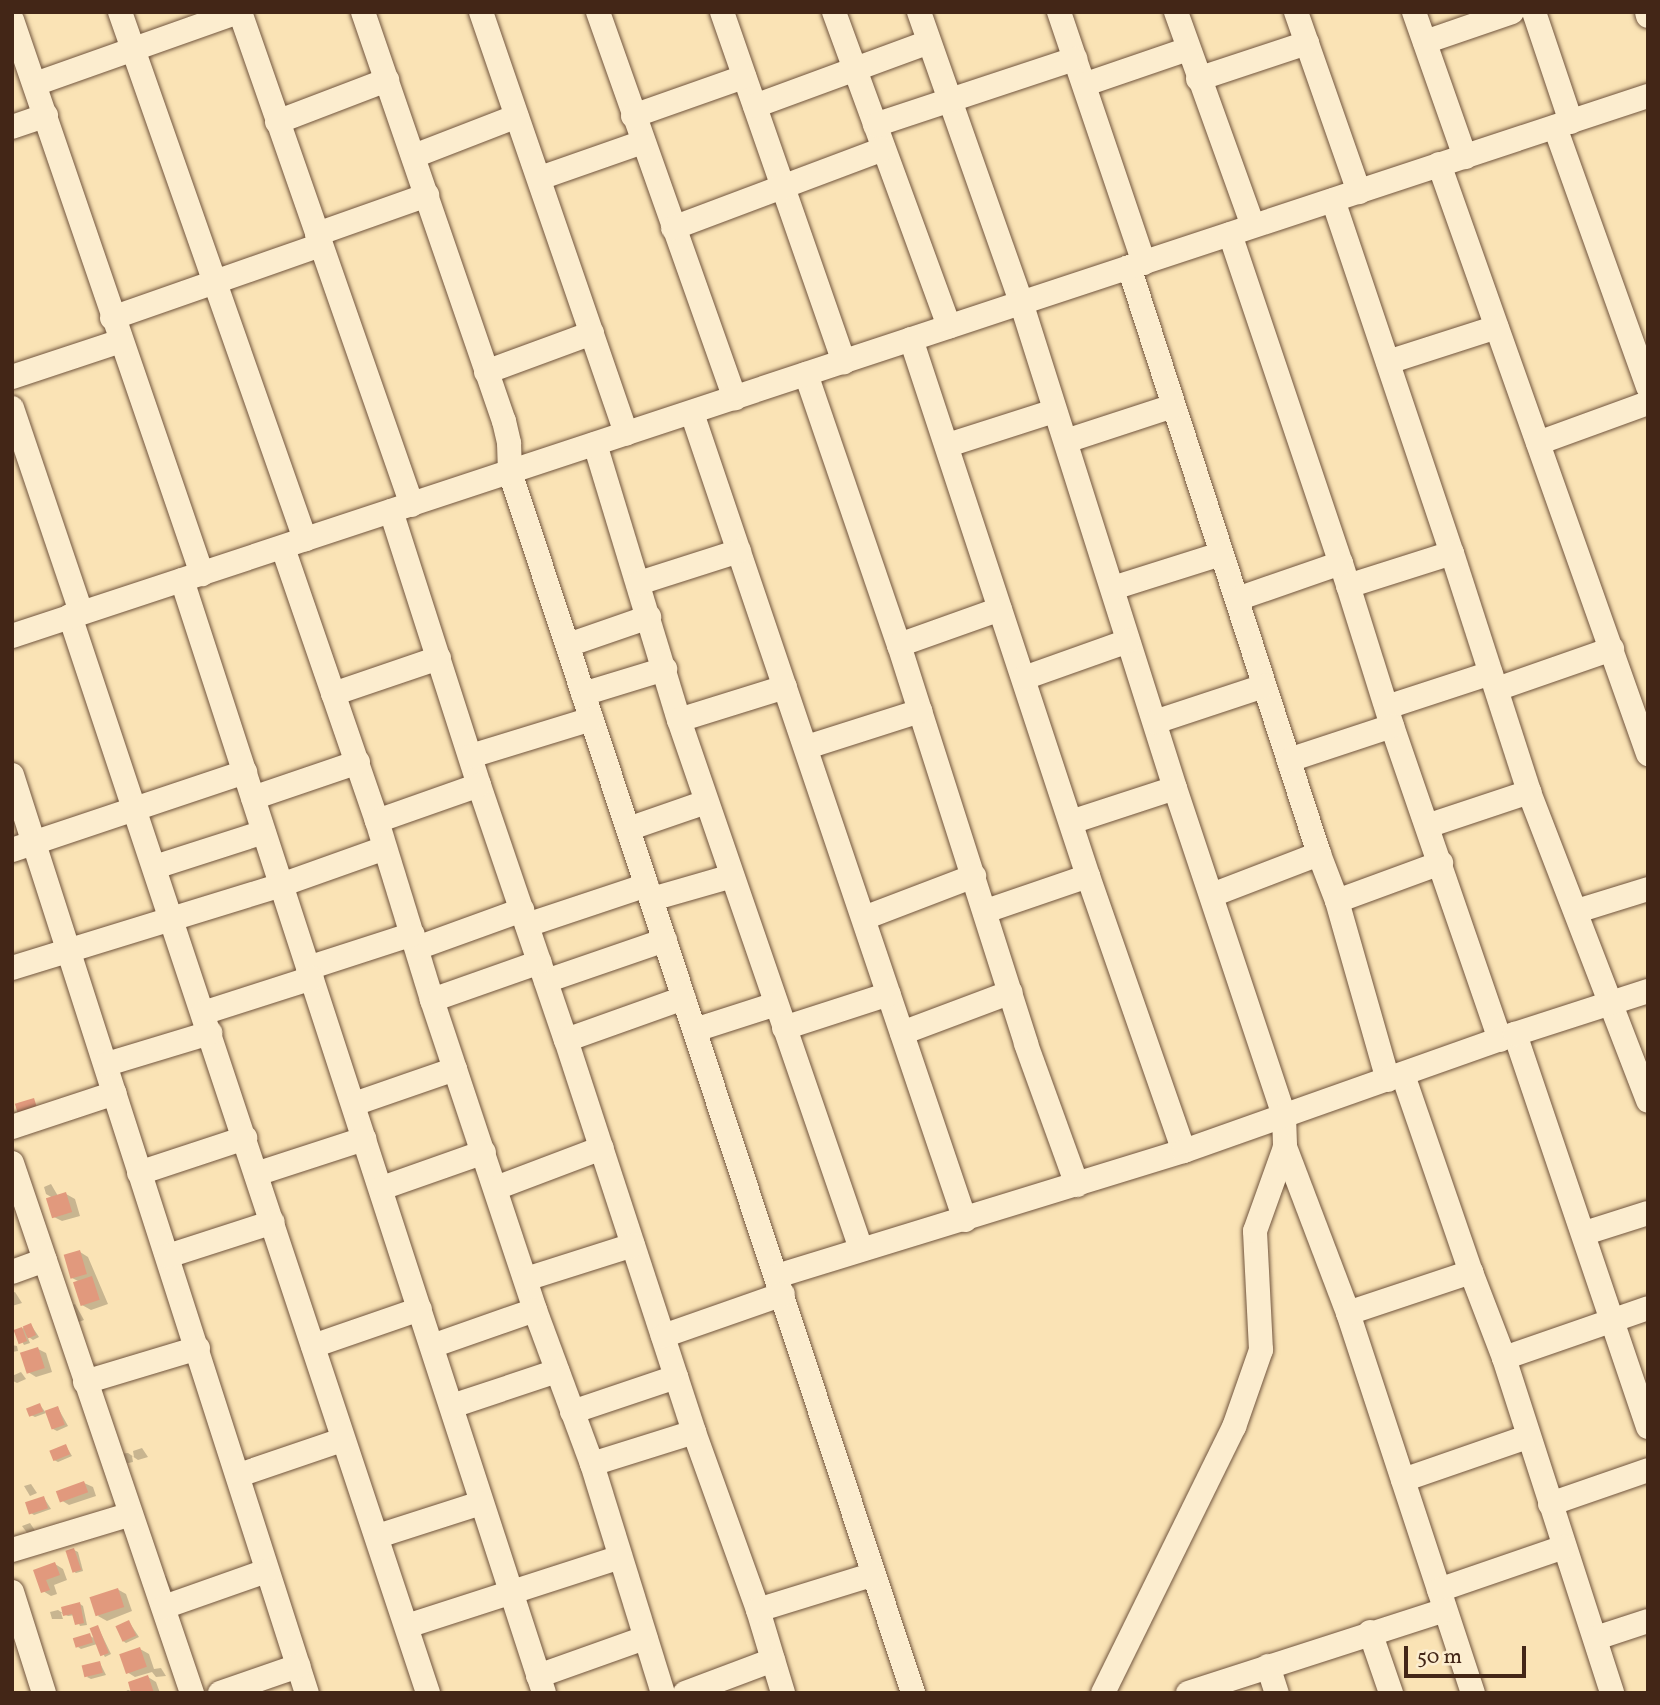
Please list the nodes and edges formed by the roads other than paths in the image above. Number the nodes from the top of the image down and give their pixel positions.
1 (120, 12) edge
2 (239, 12) edge
3 (363, 12) edge
4 (481, 12) edge
5 (597, 12) edge
6 (834, 12) edge
7 (919, 12) edge
8 (1059, 12) edge
9 (1296, 12) edge
10 (1415, 12) edge
11 (1512, 12) edge
12 (1534, 12) edge
13 (724, 13) edge
14 (1182, 14) edge
15 (12, 20) edge
16 (929, 42) junction
17 (1425, 42) junction
18 (1307, 43) junction
19 (132, 49) junction
20 (1188, 50) junction
21 (1075, 59) junction
22 (854, 69) junction
23 (744, 77) junction
24 (1198, 79) junction
25 (387, 80) junction
26 (35, 84) junction
27 (1086, 84) junction
28 (1648, 96) edge
29 (951, 100) junction
30 (755, 106) junction
31 (46, 116) junction
32 (517, 116) junction
33 (634, 116) junction
34 (277, 122) junction
35 (1563, 124) junction
36 (875, 125) junction
37 (12, 127) edge
38 (643, 142) junction
39 (883, 149) junction
40 (414, 156) junction
41 (1465, 157) junction
42 (1440, 164) junction
43 (540, 178) junction
44 (785, 186) junction
45 (1359, 192) junction
46 (427, 195) junction
47 (1333, 200) junction
48 (673, 228) junction
49 (1242, 230) junction
50 (319, 239) junction
51 (1137, 265) junction
52 (215, 282) junction
53 (1021, 302) junction
54 (112, 318) junction
55 (1637, 325) edge
56 (949, 327) junction
57 (1497, 327) junction
58 (592, 333) junction
59 (911, 339) junction
60 (121, 341) junction
61 (844, 362) junction
62 (1388, 362) junction
63 (485, 372) junction
64 (806, 374) junction
65 (12, 377) edge
66 (1648, 387) edge
67 (735, 398) junction
68 (1648, 403) edge
69 (1174, 406) junction
70 (12, 408) edge
71 (1054, 411) junction
72 (692, 413) junction
73 (626, 434) junction
74 (1066, 441) junction
75 (1538, 443) junction
76 (595, 444) junction
77 (948, 445) junction
78 (510, 472) junction
79 (401, 508) junction
80 (294, 544) junction
81 (739, 551) junction
82 (1452, 552) junction
83 (1221, 554) junction
84 (1344, 575) junction
85 (192, 577) junction
86 (639, 583) junction
87 (1113, 588) junction
88 (1237, 599) junction
89 (1000, 609) junction
90 (76, 614) junction
91 (649, 617) junction
92 (12, 636) edge
93 (1128, 641) junction
94 (568, 645) junction
95 (899, 645) junction
96 (1612, 649) junction
97 (439, 658) junction
98 (665, 669) junction
99 (1024, 678) junction
100 (1494, 681) junction
101 (1264, 686) junction
102 (785, 687) junction
103 (333, 694) junction
104 (583, 694) junction
105 (920, 711) junction
106 (1389, 717) junction
107 (591, 719) junction
108 (679, 720) junction
109 (1154, 722) junction
110 (807, 747) junction
111 (1648, 753) edge
112 (471, 756) junction
113 (1289, 760) junction
114 (358, 762) junction
115 (245, 772) junction
116 (12, 775) edge
117 (479, 785) junction
118 (1175, 788) junction
119 (1529, 792) junction
120 (253, 798) junction
121 (706, 802) junction
122 (133, 807) junction
123 (377, 821) junction
124 (1071, 822) junction
125 (1427, 826) junction
126 (628, 829) junction
127 (264, 832) junction
128 (23, 846) edge
129 (384, 848) junction
130 (1319, 854) junction
131 (1441, 863) junction
132 (155, 867) junction
133 (732, 876) junction
134 (974, 876) junction
135 (1088, 876) junction
136 (281, 885) junction
137 (1648, 888) edge
138 (649, 892) junction
139 (1212, 895) junction
140 (1337, 901) junction
141 (986, 911) junction
142 (1577, 911) junction
143 (525, 917) junction
144 (170, 918) junction
145 (864, 918) junction
146 (665, 940) junction
147 (415, 941) junction
148 (68, 951) junction
149 (12, 968) edge
150 (543, 971) junction
151 (310, 973) junction
152 (1648, 991) edge
153 (1011, 992) junction
154 (888, 994) junction
155 (684, 999) junction
156 (432, 1000) junction
157 (776, 1003) junction
158 (1612, 1003) junction
159 (206, 1023) junction
160 (784, 1028) junction
161 (695, 1030) junction
162 (902, 1032) junction
163 (1507, 1037) junction
164 (566, 1040) junction
165 (107, 1064) junction
166 (455, 1069) junction
167 (1395, 1077) junction
168 (115, 1093) junction
169 (1648, 1101) edge
170 (354, 1104) junction
171 (1284, 1116) junction
172 (12, 1126) edge
173 (245, 1138) junction
174 (364, 1139) junction
175 (1285, 1147) junction
176 (601, 1148) junction
177 (484, 1152) junction
178 (1184, 1152) junction
179 (12, 1163) edge
180 (139, 1172) junction
181 (256, 1174) junction
182 (1077, 1185) junction
183 (382, 1188) junction
184 (496, 1188) junction
185 (18, 1197) edge
186 (1648, 1213) edge
187 (965, 1220) junction
188 (273, 1222) junction
189 (1585, 1233) junction
190 (633, 1245) junction
191 (861, 1249) junction
192 (168, 1256) junction
193 (45, 1260) junction
194 (12, 1272) edge
195 (1471, 1272) junction
196 (526, 1279) junction
197 (780, 1285) junction
198 (1648, 1308) edge
199 (420, 1309) junction
200 (535, 1310) junction
201 (1348, 1313) junction
202 (1612, 1320) junction
203 (663, 1336) junction
204 (313, 1346) junction
205 (432, 1346) junction
206 (198, 1348) junction
207 (1504, 1358) junction
208 (557, 1371) junction
209 (676, 1377) junction
210 (85, 1382) junction
211 (452, 1406) junction
212 (572, 1412) junction
213 (1648, 1427) edge
214 (694, 1432) junction
215 (1527, 1437) junction
216 (342, 1440) junction
217 (592, 1464) junction
218 (1648, 1470) edge
219 (239, 1475) junction
220 (1403, 1480) junction
221 (481, 1503) junction
222 (1550, 1504) junction
223 (131, 1514) junction
224 (378, 1536) junction
225 (1564, 1547) junction
226 (12, 1550) edge
227 (620, 1557) junction
228 (266, 1571) junction
229 (874, 1574) junction
230 (12, 1592) edge
231 (510, 1592) junction
232 (1442, 1600) junction
233 (164, 1607) junction
234 (758, 1610) junction
235 (1648, 1621) edge
236 (407, 1626) junction
237 (1370, 1632) junction
238 (645, 1638) junction
239 (1595, 1638) junction
240 (21, 1656) edge
241 (773, 1660) junction
242 (298, 1666) junction
243 (1268, 1666) junction
244 (541, 1684) edge
245 (44, 1693) edge
246 (192, 1693) edge
247 (220, 1693) edge
248 (307, 1693) edge
249 (428, 1693) edge
250 (663, 1693) edge
251 (685, 1693) edge
252 (783, 1693) edge
253 (913, 1693) edge
254 (1103, 1693) edge
255 (1188, 1693) edge
256 (1277, 1693) edge
257 (1391, 1693) edge
258 (1473, 1693) edge
259 (1612, 1693) edge

1 - 19 street
2 - 19 street
2 - 34 street
3 - 25 street
4 - 32 street
5 - 33 street
6 - 22 street
7 - 16 street
8 - 21 street
9 - 18 street
10 - 17 street
11 - 17 street
12 - 35 street
13 - 23 street
14 - 20 street
15 - 26 street
16 - 22 street
16 - 29 street
17 - 41 street
18 - 24 street
18 - 45 street
19 - 26 street
19 - 52 street
20 - 24 street
20 - 27 street
21 - 27 street
21 - 29 street
22 - 30 street
22 - 36 street
23 - 30 street
23 - 33 street
24 - 49 street
25 - 34 street
25 - 40 street
26 - 31 street
27 - 51 street
28 - 35 street
29 - 36 street
29 - 53 street
30 - 44 street
31 - 37 street
31 - 54 street
32 - 40 street
32 - 43 street
33 - 38 street
34 - 50 street
35 - 41 street
35 - 55 street
36 - 39 street
38 - 43 street
38 - 48 street
39 - 44 street
39 - 56 street
40 - 46 street
41 - 42 street
42 - 45 street
42 - 57 street
43 - 58 street
44 - 48 street
44 - 61 street
45 - 47 street
46 - 50 street
46 - 63 street
47 - 49 street
47 - 62 street
48 - 67 street
49 - 51 street
49 - 84 street
50 - 52 street
50 - 79 street
51 - 53 street
51 - 69 street
52 - 54 street
52 - 80 street
53 - 56 street
53 - 71 street
54 - 60 street
55 - 66 street
56 - 59 street
57 - 62 street
57 - 75 street
58 - 63 street
58 - 73 street
59 - 61 street
59 - 77 street
60 - 65 street
60 - 85 street
61 - 64 street
62 - 82 street
63 - 78 street
64 - 67 street
64 - 95 street
67 - 72 street
68 - 75 street
69 - 74 street
69 - 83 street
70 - 90 street
71 - 74 street
71 - 77 street
72 - 73 street
72 - 81 street
73 - 76 street
74 - 87 street
75 - 96 street
76 - 78 street
76 - 86 street
77 - 89 street
78 - 79 street
78 - 94 street
79 - 80 street
79 - 97 street
80 - 85 street
80 - 103 street
81 - 86 street
81 - 102 street
82 - 84 street
82 - 100 street
83 - 87 street
83 - 88 street
84 - 88 street
84 - 106 street
85 - 90 street
85 - 115 street
86 - 91 street
87 - 93 street
88 - 101 street
89 - 95 street
89 - 99 street
90 - 92 street
90 - 122 street
91 - 94 street
91 - 98 street
93 - 99 street
93 - 109 street
94 - 104 street
95 - 105 street
96 - 100 street
96 - 111 street
97 - 103 street
97 - 112 street
98 - 104 street
98 - 108 street
99 - 124 street
100 - 106 street
100 - 119 street
101 - 109 street
101 - 113 street
102 - 108 street
102 - 110 street
103 - 114 street
104 - 107 street
105 - 110 street
105 - 134 street
106 - 113 street
106 - 125 street
107 - 112 street
107 - 126 street
108 - 121 street
109 - 118 street
110 - 145 street
112 - 117 street
113 - 130 street
114 - 120 street
114 - 123 street
115 - 120 street
115 - 122 street
116 - 128 street
117 - 123 street
117 - 143 street
118 - 124 street
118 - 139 street
119 - 125 street
119 - 142 street
120 - 127 street
121 - 126 street
121 - 133 street
122 - 128 street
122 - 132 street
123 - 129 street
124 - 135 street
125 - 131 street
126 - 138 street
127 - 132 street
127 - 136 street
128 - 148 street
129 - 136 street
129 - 147 street
130 - 139 street
130 - 140 street
131 - 140 street
131 - 163 street
132 - 144 street
133 - 138 street
133 - 157 street
134 - 141 street
134 - 145 street
135 - 141 street
135 - 178 street
136 - 144 street
136 - 151 street
137 - 142 street
138 - 143 street
138 - 146 street
139 - 171 street
140 - 167 street
141 - 153 street
142 - 158 street
143 - 147 street
143 - 150 street
144 - 148 street
144 - 159 street
145 - 154 street
146 - 150 street
146 - 155 street
147 - 151 street
147 - 156 street
148 - 149 street
148 - 165 street
150 - 156 street
150 - 164 street
151 - 159 street
151 - 170 street
152 - 158 street
153 - 162 street
153 - 182 street
154 - 160 street
154 - 162 street
155 - 161 street
155 - 164 street
156 - 166 street
157 - 160 street
157 - 161 street
158 - 163 street
158 - 169 street
159 - 165 street
159 - 173 street
160 - 191 street
161 - 197 street
162 - 187 street
163 - 167 street
163 - 189 street
164 - 176 street
165 - 168 street
166 - 170 street
166 - 177 street
167 - 171 street
167 - 195 street
168 - 172 street
168 - 180 street
170 - 174 street
171 - 175 street
171 - 178 street
173 - 180 street
173 - 181 street
174 - 181 street
174 - 183 street
175 - 201 street
175 - 254 street
176 - 184 street
176 - 190 street
177 - 183 street
177 - 184 street
178 - 182 street
179 - 185 street
180 - 192 street
181 - 188 street
182 - 187 street
183 - 199 street
184 - 196 street
185 - 193 street
186 - 189 street
187 - 191 street
188 - 192 street
188 - 204 street
189 - 202 street
190 - 196 street
190 - 203 street
191 - 197 street
192 - 206 street
193 - 194 street
193 - 210 street
195 - 201 street
195 - 207 street
196 - 200 street
197 - 203 street
197 - 229 street
198 - 202 street
199 - 204 street
199 - 205 street
200 - 205 street
200 - 208 street
201 - 220 street
202 - 207 street
202 - 213 street
203 - 209 street
204 - 216 street
205 - 211 street
206 - 210 street
206 - 219 street
207 - 215 street
208 - 211 street
208 - 212 street
209 - 212 street
209 - 214 street
210 - 223 street
211 - 221 street
212 - 217 street
214 - 217 street
214 - 234 street
215 - 220 street
215 - 222 street
216 - 219 street
216 - 224 street
217 - 227 street
218 - 222 street
219 - 228 street
220 - 232 street
221 - 224 street
221 - 231 street
222 - 225 street
223 - 226 street
223 - 233 street
224 - 236 street
225 - 232 street
225 - 239 street
227 - 231 street
227 - 238 street
228 - 233 street
228 - 242 street
229 - 234 street
229 - 253 street
230 - 240 street
231 - 236 street
231 - 244 street
232 - 237 street
232 - 258 street
233 - 246 street
234 - 241 street
235 - 239 street
236 - 249 street
237 - 243 street
237 - 257 street
238 - 244 street
238 - 250 street
239 - 259 street
240 - 245 street
241 - 251 street
241 - 252 street
242 - 247 street
242 - 248 street
243 - 255 street
243 - 256 street

